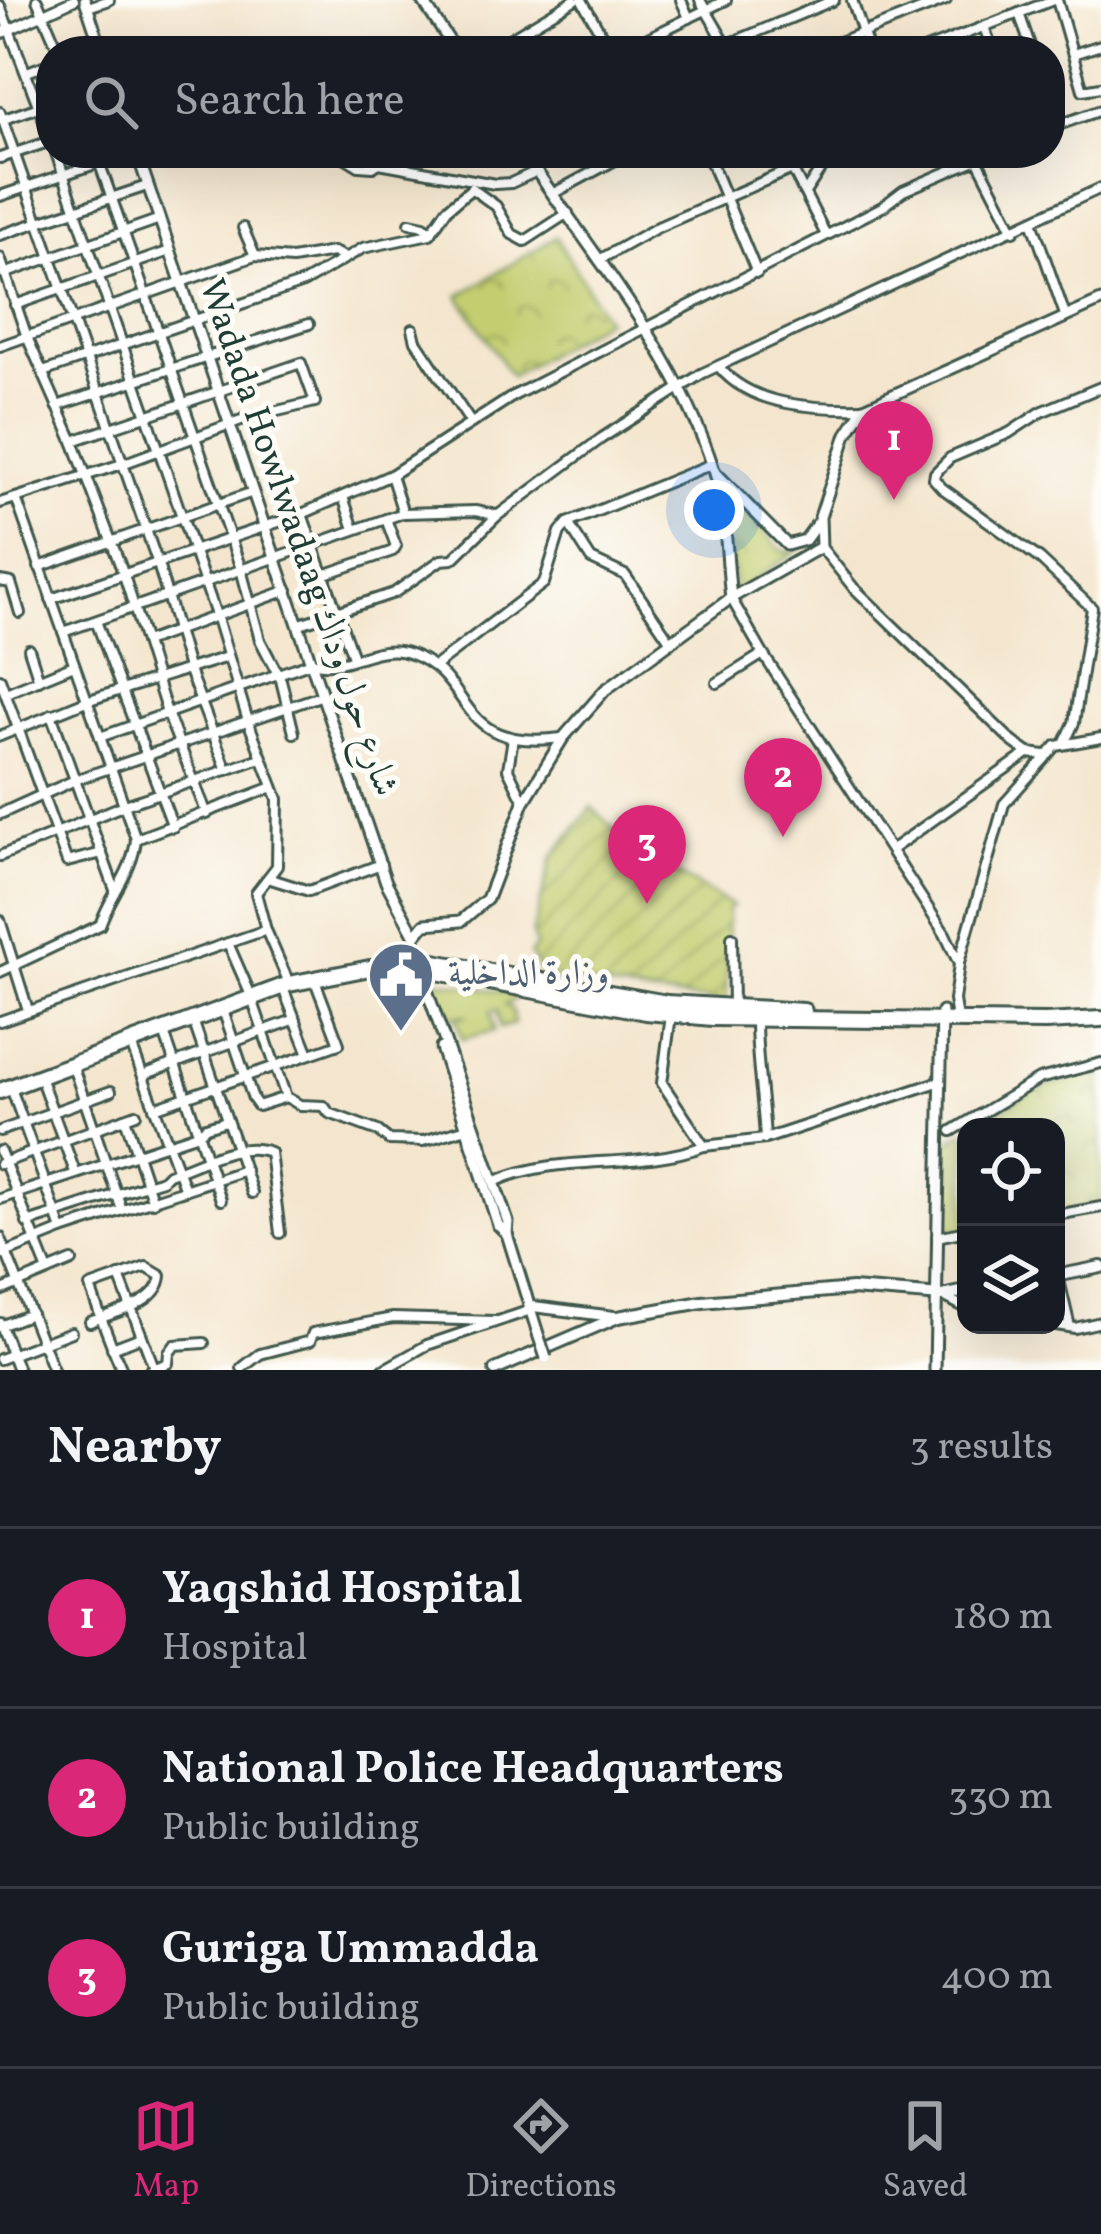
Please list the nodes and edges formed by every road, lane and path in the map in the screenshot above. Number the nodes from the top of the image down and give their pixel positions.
1 (37, 0) edge
2 (74, 0) edge
3 (109, 0) edge
4 (422, 0) edge
5 (578, 0) edge
6 (681, 0) edge
7 (700, 0) edge
8 (726, 0) edge
9 (835, 0) edge
10 (852, 0) edge
11 (946, 0) edge
12 (1055, 0) edge
13 (86, 3) edge
14 (0, 5) edge
15 (706, 10) junction
16 (1019, 13) junction
17 (44, 14) junction
18 (689, 18) junction
19 (984, 27) junction
20 (527, 30) junction
21 (5, 32) edge
22 (862, 32) junction
23 (53, 36) edge
24 (97, 36) edge
25 (443, 36) edge
26 (516, 36) edge
27 (531, 36) edge
28 (601, 36) edge
29 (657, 36) edge
30 (721, 36) edge
31 (755, 36) edge
32 (852, 36) edge
33 (863, 36) edge
34 (969, 36) edge
35 (987, 36) edge
36 (1027, 36) edge
37 (1101, 45) edge
38 (1073, 54) junction
39 (36, 69) edge
40 (27, 72) junction
41 (1101, 87) edge
42 (36, 98) edge
43 (36, 108) edge
44 (1101, 110) edge
45 (1, 117) edge
46 (1065, 123) edge
47 (36, 146) edge
48 (16, 153) junction
49 (0, 158) edge
50 (61, 168) edge
51 (78, 168) edge
52 (100, 168) edge
53 (142, 168) edge
54 (400, 168) edge
55 (535, 168) edge
56 (600, 168) edge
57 (714, 168) edge
58 (822, 168) edge
59 (952, 168) edge
60 (983, 168) edge
61 (792, 169) joint
62 (537, 171) junction
63 (64, 175) junction
64 (147, 185) junction
65 (471, 185) junction
66 (28, 187) junction
67 (1101, 188) edge
68 (805, 192) junction
69 (554, 193) junction
70 (0, 196) edge
71 (726, 196) junction
72 (110, 198) junction
73 (75, 210) junction
74 (568, 213) junction
75 (157, 220) junction
76 (1032, 221) junction
77 (40, 223) junction
78 (410, 223) dead end
79 (243, 228) dead end
80 (1014, 231) junction
81 (122, 232) junction
82 (431, 233) junction
83 (0, 235) edge
84 (826, 235) junction
85 (86, 244) junction
86 (170, 251) junction
87 (51, 255) junction
88 (255, 256) junction
89 (343, 257) junction
90 (0, 258) edge
91 (599, 260) junction
92 (132, 265) junction
93 (757, 273) junction
94 (4, 274) junction
95 (97, 278) junction
96 (182, 285) junction
97 (60, 291) junction
98 (144, 297) junction
99 (1101, 301) edge
100 (15, 305) junction
101 (108, 311) junction
102 (1065, 315) junction
103 (73, 322) junction
104 (195, 322) junction
105 (309, 324) dead end
106 (645, 328) junction
107 (413, 329) dead end
108 (157, 333) junction
109 (27, 337) junction
110 (0, 346) edge
111 (120, 346) junction
112 (206, 355) junction
113 (85, 360) junction
114 (169, 367) junction
115 (721, 368) junction
116 (43, 372) junction
117 (133, 380) junction
118 (1101, 387) edge
119 (680, 388) junction
120 (218, 389) junction
121 (96, 392) junction
122 (182, 402) junction
123 (57, 406) junction
124 (863, 408) junction
125 (145, 416) junction
126 (471, 423) junction
127 (228, 424) junction
128 (111, 428) junction
129 (193, 436) junction
130 (74, 441) junction
131 (157, 451) junction
132 (122, 464) junction
133 (714, 468) junction
134 (391, 475) junction
135 (85, 476) junction
136 (254, 492) junction
137 (343, 497) junction
138 (16, 498) junction
139 (0, 503) edge
140 (218, 505) junction
141 (403, 513) junction
142 (302, 514) junction
143 (497, 515) junction
144 (181, 517) junction
145 (820, 517) junction
146 (386, 519) junction
147 (568, 523) junction
148 (267, 526) junction
149 (354, 529) junction
150 (146, 530) junction
151 (230, 539) junction
152 (112, 542) junction
153 (313, 543) junction
154 (820, 548) junction
155 (194, 551) junction
156 (278, 556) junction
157 (158, 564) junction
158 (39, 567) junction
159 (241, 569) junction
160 (124, 574) junction
161 (323, 575) junction
162 (0, 581) edge
163 (205, 583) junction
164 (288, 590) junction
165 (168, 597) junction
166 (731, 598) junction
167 (51, 599) junction
168 (251, 602) junction
169 (135, 608) junction
170 (335, 610) junction
171 (20, 613) dead end
172 (216, 615) junction
173 (96, 621) junction
174 (300, 624) junction
175 (180, 629) junction
176 (63, 632) junction
177 (146, 642) junction
178 (671, 642) junction
179 (29, 650) dead end
180 (763, 654) junction
181 (227, 657) junction
182 (353, 657) junction
183 (312, 662) junction
184 (74, 665) junction
185 (435, 666) junction
186 (188, 668) junction
187 (275, 675) junction
188 (0, 679) edge
189 (156, 679) junction
190 (39, 680) junction
191 (717, 683) dead end
192 (123, 689) junction
193 (237, 689) junction
194 (6, 693) junction
195 (324, 694) junction
196 (86, 701) junction
197 (201, 701) junction
198 (289, 707) junction
199 (167, 713) junction
200 (51, 714) junction
201 (248, 722) junction
202 (135, 726) junction
203 (20, 729) junction
204 (214, 733) junction
205 (294, 734) dead end
206 (0, 736) edge
207 (100, 737) junction
208 (563, 738) junction
209 (1101, 738) edge
210 (513, 739) junction
211 (1065, 742) junction
212 (180, 746) junction
213 (1028, 753) junction
214 (147, 755) junction
215 (1045, 755) junction
216 (261, 758) junction
217 (111, 768) junction
218 (227, 770) junction
219 (75, 780) junction
220 (193, 782) junction
221 (273, 787) junction
222 (159, 793) junction
223 (44, 796) junction
224 (524, 802) junction
225 (122, 806) junction
226 (0, 814) edge
227 (207, 814) junction
228 (88, 819) junction
229 (172, 827) junction
230 (56, 835) junction
231 (136, 839) junction
232 (891, 850) junction
233 (102, 853) junction
234 (0, 856) edge
235 (380, 864) junction
236 (271, 879) junction
237 (115, 890) junction
238 (0, 920) edge
239 (266, 930) junction
240 (416, 936) junction
241 (732, 937) dead end
242 (228, 943) junction
243 (416, 962) junction
244 (16, 964) junction
245 (958, 964) junction
246 (0, 972) edge
247 (314, 976) junction
248 (522, 982) junction
249 (286, 983) junction
250 (250, 994) junction
251 (222, 1007) junction
252 (733, 1007) junction
253 (28, 1010) junction
254 (711, 1012) junction
255 (950, 1013) junction
256 (671, 1015) junction
257 (1101, 1015) edge
258 (193, 1019) junction
259 (296, 1019) junction
260 (756, 1020) junction
261 (0, 1021) edge
262 (163, 1030) junction
263 (262, 1032) junction
264 (129, 1040) junction
265 (233, 1042) junction
266 (203, 1053) junction
267 (309, 1054) junction
268 (176, 1063) junction
269 (1101, 1063) edge
270 (72, 1064) junction
271 (276, 1065) junction
272 (143, 1075) junction
273 (39, 1076) junction
274 (244, 1077) junction
275 (938, 1082) junction
276 (4, 1087) edge
277 (216, 1087) junction
278 (111, 1091) dead end
279 (286, 1097) junction
280 (188, 1098) junction
281 (84, 1101) junction
282 (154, 1108) junction
283 (52, 1112) junction
284 (136, 1114) dead end
285 (125, 1118) junction
286 (226, 1121) junction
287 (24, 1122) junction
288 (467, 1128) junction
289 (94, 1130) junction
290 (0, 1131) edge
291 (952, 1131) dead end
292 (198, 1134) junction
293 (765, 1139) junction
294 (64, 1142) junction
295 (167, 1143) junction
296 (477, 1144) junction
297 (704, 1146) junction
298 (237, 1150) junction
299 (0, 1151) edge
300 (135, 1152) junction
301 (34, 1153) junction
302 (206, 1161) junction
303 (105, 1162) junction
304 (2, 1163) edge
305 (245, 1170) junction
306 (178, 1171) junction
307 (75, 1172) junction
308 (216, 1179) junction
309 (494, 1181) junction
310 (147, 1182) junction
311 (45, 1183) junction
312 (185, 1190) junction
313 (116, 1192) junction
314 (252, 1193) dead end
315 (15, 1194) junction
316 (0, 1199) edge
317 (221, 1199) dead end
318 (153, 1202) junction
319 (85, 1203) junction
320 (1101, 1207) edge
321 (122, 1210) junction
322 (56, 1213) junction
323 (1065, 1213) edge
324 (92, 1221) junction
325 (27, 1223) junction
326 (62, 1230) junction
327 (280, 1233) dead end
328 (507, 1234) junction
329 (957, 1234) edge
330 (937, 1237) junction
331 (0, 1238) edge
332 (35, 1241) junction
333 (3, 1254) edge
334 (72, 1261) dead end
335 (1101, 1267) edge
336 (48, 1271) junction
337 (1065, 1274) edge
338 (119, 1276) junction
339 (18, 1284) junction
340 (0, 1291) edge
341 (957, 1293) edge
342 (939, 1295) junction
343 (957, 1304) edge
344 (131, 1306) junction
345 (1065, 1307) edge
346 (530, 1308) junction
347 (31, 1313) junction
348 (101, 1317) junction
349 (618, 1317) junction
350 (495, 1321) junction
351 (90, 1322) dead end
352 (1101, 1322) edge
353 (0, 1325) edge
354 (1065, 1326) edge
355 (1070, 1327) junction
356 (71, 1332) dead end
357 (141, 1337) junction
358 (42, 1343) junction
359 (204, 1343) dead end
360 (112, 1348) junction
361 (12, 1354) junction
362 (0, 1360) edge
363 (242, 1368) edge
364 (153, 1369) edge
365 (18, 1370) edge
366 (53, 1370) edge
367 (122, 1370) edge
368 (383, 1370) edge
369 (495, 1370) edge
370 (551, 1370) edge
371 (935, 1370) edge

1 - 17 street
2 - 17 street
3 - 13 street
4 - 25 street
5 - 20 street
5 - 28 street
6 - 18 street
7 - 15 street
8 - 15 street
9 - 31 street
10 - 22 street
11 - 22 street
12 - 16 street
12 - 38 street
13 - 24 street
14 - 21 street
15 - 18 street
15 - 30 street
16 - 19 street
16 - 36 street
17 - 21 street
17 - 23 street
18 - 29 street
19 - 34 street
19 - 35 street
20 - 26 street
20 - 27 street
21 - 40 street
22 - 32 street
22 - 33 street
37 - 38 street
38 - 41 street
39 - 40 street
40 - 42 street
43 - 45 street
44 - 46 street
45 - 48 street
47 - 48 street
48 - 49 street
48 - 66 street
50 - 63 street
51 - 63 street
52 - 72 street
53 - 64 street, Wadada Howlwadaag شارع حول وداك
54 - 65 street
55 - 62 street
56 - 69 street
57 - 71 street
58 - 68 street
59 - 84 street
60 - 80 street
61 - 68 street
61 - 71 street
62 - 65 street
62 - 69 street
63 - 66 street
63 - 73 street
64 - 72 street
64 - 75 street, Wadada Howlwadaag شارع حول وداك
65 - 74 street
65 - 82 street
66 - 70 street
66 - 77 street
67 - 76 street
68 - 84 street
69 - 74 street
71 - 91 street
71 - 93 street
72 - 73 street
72 - 81 street
73 - 77 street
73 - 85 street
74 - 91 street
75 - 81 street
75 - 86 street, Wadada Howlwadaag شارع حول وداك
76 - 80 street
76 - 102 street
77 - 83 street
77 - 87 street
78 - 82 street
79 - 88 street
80 - 115 street
81 - 85 street
81 - 92 street
82 - 89 street
84 - 93 street
85 - 87 street
85 - 95 street
86 - 92 street
86 - 96 street, Wadada Howlwadaag شارع حول وداك
87 - 94 street
87 - 97 street
88 - 89 street
88 - 96 street
89 - 104 street
90 - 94 street
91 - 106 street
92 - 95 street
92 - 98 street
93 - 106 street
94 - 100 street
95 - 97 street
95 - 101 street
96 - 98 street
96 - 104 street, Wadada Howlwadaag شارع حول وداك
97 - 100 street
97 - 103 street
98 - 101 street
98 - 108 street
99 - 102 street
100 - 109 street
101 - 103 street
101 - 111 street
102 - 124 street
103 - 109 street
103 - 113 street
104 - 108 street
104 - 112 street, Wadada Howlwadaag شارع حول وداك
105 - 112 street
106 - 119 street
106 - 126 street
107 - 126 street
108 - 111 street
108 - 114 street
109 - 110 street
109 - 116 street
111 - 113 street
111 - 117 street
112 - 114 street
112 - 120 street, Wadada Howlwadaag شارع حول وداك
113 - 116 street
113 - 121 street
114 - 117 street
114 - 122 street
115 - 119 street
115 - 124 street
116 - 123 street
117 - 121 street
117 - 125 street
118 - 211 street
119 - 133 street
119 - 143 street
120 - 122 street
120 - 127 street, Wadada Howlwadaag شارع حول وداك
120 - 127 street
121 - 123 street
121 - 128 street
122 - 125 street
122 - 129 street
123 - 130 street
124 - 145 street
125 - 128 street
125 - 131 street
126 - 134 street
127 - 129 street
127 - 136 street, Wadada Howlwadaag شارع حول وداك
128 - 130 street
128 - 132 street
129 - 131 street
129 - 140 street
130 - 135 street
131 - 132 street
131 - 144 street
132 - 135 street
132 - 150 street
133 - 145 street
133 - 147 street
133 - 166 street
134 - 137 street
134 - 141 street
135 - 138 street
135 - 152 street
136 - 140 street
136 - 148 street, Wadada Howlwadaag شارع حول وداك
137 - 142 street
137 - 149 street
138 - 139 street
138 - 158 street
140 - 144 street
140 - 151 street
141 - 143 street
141 - 146 street
142 - 148 street
142 - 153 street
143 - 170 street
144 - 150 street
144 - 155 street
145 - 154 street
146 - 149 street
146 - 161 street
147 - 178 street
147 - 185 street
148 - 151 street
148 - 156 street, Wadada Howlwadaag شارع حول وداك
149 - 153 street
150 - 152 street
150 - 157 street
151 - 155 street
151 - 159 street
152 - 158 street
152 - 160 street
153 - 156 street
153 - 161 street
154 - 166 street
154 - 213 street
155 - 157 street
155 - 163 street
156 - 159 street
156 - 164 street, Wadada Howlwadaag شارع حول وداك
157 - 160 street
157 - 165 street
158 - 167 street
159 - 163 street
159 - 168 street
160 - 167 street
160 - 169 street
161 - 170 street
162 - 171 street
163 - 165 street
163 - 172 street
164 - 168 street
164 - 174 street, Wadada Howlwadaag شارع حول وداك
165 - 169 street
165 - 175 street
166 - 178 street
166 - 180 street
167 - 176 street
168 - 172 street
168 - 187 street
169 - 173 street
169 - 177 street
170 - 174 street
170 - 182 street
172 - 175 street
172 - 181 street
173 - 176 street
173 - 192 street
174 - 183 street, Wadada Howlwadaag شارع حول وداك
175 - 177 street
175 - 186 street
176 - 184 street
177 - 189 street
178 - 208 street
179 - 190 street
180 - 191 street
180 - 232 street
181 - 186 street
181 - 193 street
182 - 183 street
182 - 185 street
183 - 187 street
183 - 195 street, Wadada Howlwadaag شارع حول وداك
184 - 190 street
184 - 196 street
185 - 210 street
186 - 189 street
186 - 197 street
187 - 193 street
187 - 198 street
188 - 194 street
189 - 192 street
189 - 199 street
190 - 194 street
192 - 196 street
192 - 202 street
193 - 197 street
193 - 201 street
194 - 203 street
195 - 198 street
195 - 235 street, Wadada Howlwadaag شارع حول وداك
196 - 200 street
196 - 207 street
197 - 199 street
197 - 204 street
198 - 201 street
198 - 205 street
199 - 202 street
199 - 212 street
200 - 203 street
200 - 219 street
201 - 204 street
201 - 216 street
202 - 207 street
202 - 214 street
203 - 206 street
203 - 223 street
204 - 212 street
204 - 218 street
207 - 217 street
208 - 210 street
208 - 224 street
209 - 211 street
210 - 224 street
211 - 215 street
212 - 214 street
212 - 220 street
213 - 215 street
213 - 232 street
214 - 217 street
214 - 222 street
215 - 245 street
216 - 218 street
216 - 221 street
217 - 219 street
217 - 225 street
218 - 220 street
219 - 223 street
219 - 228 street
220 - 222 street
220 - 227 street
221 - 227 street
221 - 236 street
222 - 225 street
222 - 229 street
223 - 226 street
223 - 230 street
224 - 240 street
225 - 228 street
225 - 231 street
227 - 229 street
228 - 230 street
228 - 233 street
229 - 231 street
230 - 233 street
230 - 234 street
231 - 237 street
232 - 245 street
233 - 237 street
235 - 236 street
235 - 240 street, Wadada Howlwadaag شارع حول وداك
236 - 239 street
237 - 244 street
238 - 244 street
239 - 242 street
239 - 249 street
240 - 243 street
241 - 252 street
242 - 250 street
242 - 253 street
243 - 247 highway
243 - 248 highway
243 - 249 highway
243 - 288 street
243 - 296 street
244 - 246 street
244 - 253 street
245 - 255 street
247 - 249 highway
247 - 267 street
248 - 254 highway
248 - 256 highway
249 - 250 highway
249 - 259 street
250 - 251 highway
250 - 263 street
250 - 264 highway
251 - 258 highway
251 - 265 street
252 - 254 highway
252 - 255 highway
253 - 261 street
254 - 256 highway
254 - 260 highway
255 - 257 highway
255 - 260 highway
255 - 275 street
256 - 297 street
258 - 262 highway
258 - 266 street
259 - 263 street
259 - 267 street
260 - 293 street
262 - 264 highway
262 - 268 street
263 - 265 street
263 - 271 street
264 - 270 highway
264 - 272 street
264 - 276 highway
265 - 266 street
265 - 274 street
266 - 268 street
266 - 277 street
267 - 271 street
268 - 272 street
268 - 280 street
269 - 291 street
270 - 273 highway
270 - 281 street
271 - 274 street
271 - 279 street
272 - 282 street
273 - 276 highway
273 - 283 street
274 - 277 street
274 - 279 street
275 - 293 street
275 - 330 street
276 - 287 street
277 - 280 street
277 - 286 street
278 - 281 street
279 - 288 street
280 - 282 street
280 - 292 street
281 - 283 street
281 - 289 street
282 - 295 street
283 - 287 street
283 - 294 street
284 - 285 street
285 - 289 street
285 - 300 street
286 - 292 street
286 - 298 street
287 - 290 street
287 - 301 street
288 - 296 street
289 - 294 street
289 - 303 street
292 - 295 street
292 - 302 street
293 - 297 street
294 - 301 street
294 - 307 street
295 - 300 street
295 - 306 street
296 - 309 street
296 - 328 street
297 - 309 street
298 - 302 street
298 - 305 street
298 - 327 street
299 - 304 street
300 - 303 street
300 - 310 street
301 - 304 street
301 - 311 street
302 - 306 street
302 - 308 street
303 - 307 street
303 - 313 street
304 - 315 street
305 - 308 street
305 - 314 street
306 - 310 street
306 - 312 street
307 - 311 street
308 - 312 street
308 - 317 street
309 - 328 street
310 - 313 street
310 - 318 street
311 - 315 street
311 - 322 street
312 - 318 street
313 - 319 street
313 - 321 street
315 - 316 street
315 - 325 street
318 - 321 street
319 - 322 street
319 - 324 street
320 - 323 street
321 - 324 street
322 - 325 street
322 - 326 street
324 - 326 street
325 - 332 street
326 - 332 street
328 - 346 street
329 - 330 street
330 - 342 street
331 - 333 street
332 - 333 street
332 - 336 street
333 - 339 street
334 - 336 street
335 - 337 main road
336 - 339 street
338 - 344 street
338 - 344 street
338 - 348 street
339 - 340 street
339 - 347 street
341 - 342 main road
342 - 343 street
342 - 349 main road
342 - 371 street
344 - 348 street
344 - 357 street
345 - 355 street
346 - 349 street
346 - 350 street
346 - 370 street, bridge
347 - 353 street
347 - 358 street
348 - 351 street
348 - 360 street
349 - 369 main road
350 - 363 street
350 - 368 street
352 - 355 street
353 - 361 street
354 - 355 street
356 - 358 street
357 - 360 street
357 - 364 street
358 - 361 street
358 - 366 street
359 - 364 street
360 - 367 street
361 - 362 street
361 - 365 street

